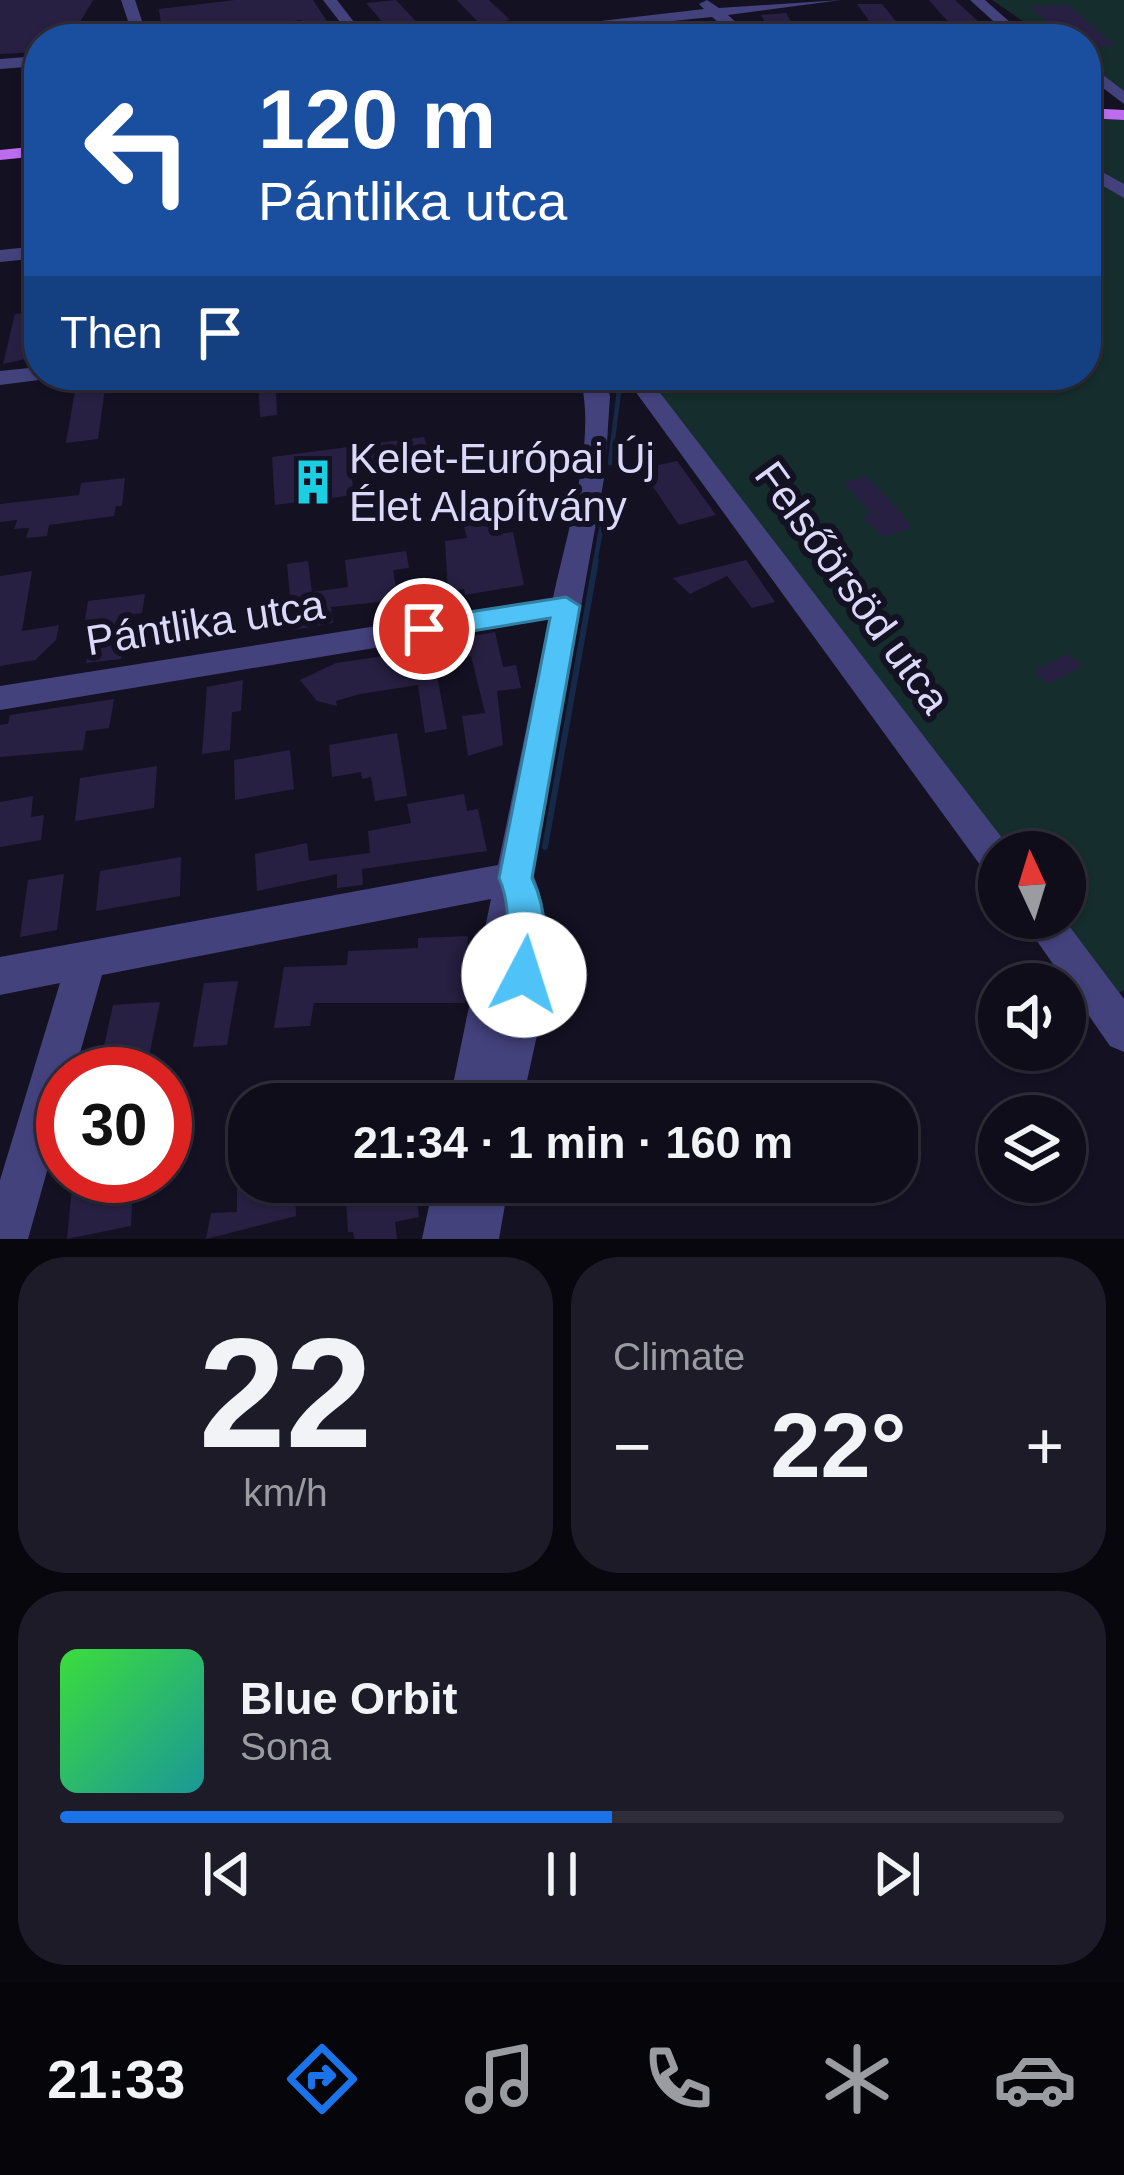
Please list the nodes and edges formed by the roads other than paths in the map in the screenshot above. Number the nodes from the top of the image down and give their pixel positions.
1 (330, 0) edge
2 (702, 0) edge
3 (834, 0) edge
4 (976, 0) edge
5 (715, 11) junction
6 (348, 24) edge
7 (593, 24) edge
8 (730, 24) edge
9 (1004, 24) edge
10 (596, 390) edge
11 (643, 390) edge
12 (566, 606) junction
13 (0, 698) edge
14 (978, 834) edge
15 (516, 878) junction
16 (1055, 939) edge
17 (86, 961) junction
18 (0, 976) edge
19 (1124, 1032) edge
20 (474, 1083) edge
21 (505, 1083) edge
22 (452, 1203) edge
23 (483, 1203) edge
24 (5, 1239) edge
25 (445, 1239) edge
26 (476, 1239) edge

1 - 6 street
2 - 5 street
3 - 5 street
4 - 9 street
5 - 7 street
5 - 8 street
10 - 12 street
11 - 14 street, Felsőörsöd utca
12 - 13 street, Pántlika utca
12 - 15 street
15 - 17 street
15 - 20 street
15 - 21 street
16 - 19 street
17 - 18 street
17 - 24 street
22 - 25 street
23 - 26 street

